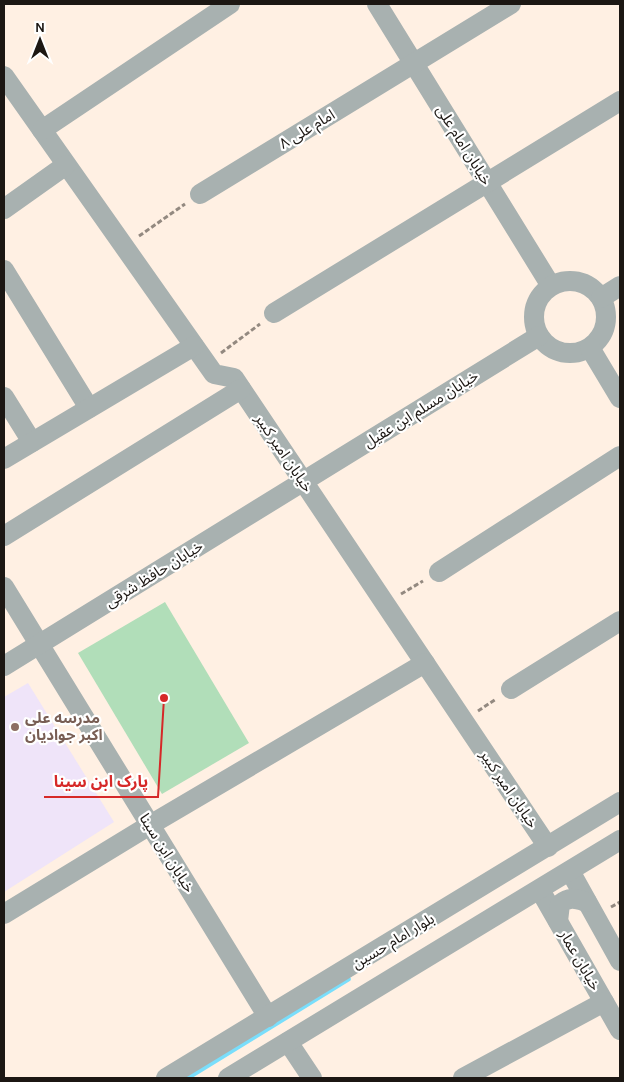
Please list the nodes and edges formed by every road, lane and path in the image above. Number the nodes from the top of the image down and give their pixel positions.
1 (230, 4) edge
2 (376, 4) edge
3 (510, 4) edge
4 (413, 63) junction
5 (4, 76) edge
6 (620, 101) edge
7 (42, 130) junction
8 (66, 165) junction
9 (487, 183) junction
10 (200, 194) joint
11 (4, 209) edge
12 (124, 247) junction
13 (4, 270) edge
14 (551, 286) junction
15 (620, 286) edge
16 (601, 298) junction
17 (274, 313) joint
18 (540, 336) junction
19 (194, 346) junction
20 (590, 348) junction
21 (207, 364) junction
22 (241, 389) junction
23 (4, 397) edge
24 (620, 398) edge
25 (81, 413) junction
26 (32, 442) junction
27 (620, 456) edge
28 (4, 459) edge
29 (303, 482) junction
30 (4, 536) edge
31 (439, 572) joint
32 (4, 587) edge
33 (385, 604) junction
34 (618, 623) edge
35 (39, 644) junction
36 (425, 663) junction
37 (4, 666) edge
38 (511, 689) joint
39 (464, 721) junction
40 (620, 802) edge
41 (150, 825) junction
42 (620, 840) edge
43 (548, 846) junction
44 (570, 871) junction
45 (540, 890) junction
46 (587, 902) junction
47 (4, 914) edge
48 (558, 920) junction
49 (620, 961) edge
50 (604, 1002) junction
51 (268, 1017) junction
52 (620, 1030) edge
53 (288, 1042) junction
54 (166, 1078) edge
55 (228, 1078) edge
56 (312, 1078) edge
57 (463, 1078) edge

1 - 7 street
2 - 4 street, خیابان امام علی
3 - 4 street, امام علی ۸
4 - 9 street, خیابان امام علی
4 - 10 street, امام علی ۸
5 - 7 street, خیابان امیر کبیر
6 - 9 street
7 - 8 street, خیابان امیر کبیر
8 - 11 street
8 - 12 street, خیابان امیر کبیر
9 - 14 street, خیابان امام علی
9 - 17 street
10 - 12 path
12 - 19 street, خیابان امیر کبیر
13 - 25 street
14 - 16 street
14 - 18 street
15 - 16 street
16 - 20 street
17 - 21 path
18 - 20 street
18 - 29 street, خیابان مسلم ابن عقیل
19 - 21 street, خیابان امیر کبیر
19 - 25 street
20 - 24 street
21 - 22 street, خیابان امیر کبیر
22 - 29 street, خیابان امیر کبیر
22 - 30 street
23 - 26 street
25 - 26 street
26 - 28 street
27 - 31 street
29 - 33 street, خیابان امیر کبیر
29 - 35 street, خیابان حافظ شرقی
31 - 33 path
32 - 35 street, خیابان ابن سینا
33 - 36 street, خیابان امیر کبیر
34 - 38 street
35 - 37 street, خیابان حافظ شرقی
35 - 41 street, خیابان ابن سینا
36 - 39 street, خیابان امیر کبیر
36 - 41 street
38 - 39 path
39 - 43 street, خیابان امیر کبیر
40 - 43 street, بلوار امام حسین
41 - 47 street
41 - 51 street, خیابان ابن سینا
42 - 44 street
43 - 51 street, بلوار امام حسین
44 - 45 street
44 - 46 street
45 - 48 street, خیابان عمار
45 - 53 street
46 - 48 street
46 - 49 street
48 - 50 street, خیابان عمار
50 - 52 street, خیابان عمار
50 - 57 street
51 - 54 street, بلوار امام حسین
53 - 55 street
53 - 56 street

